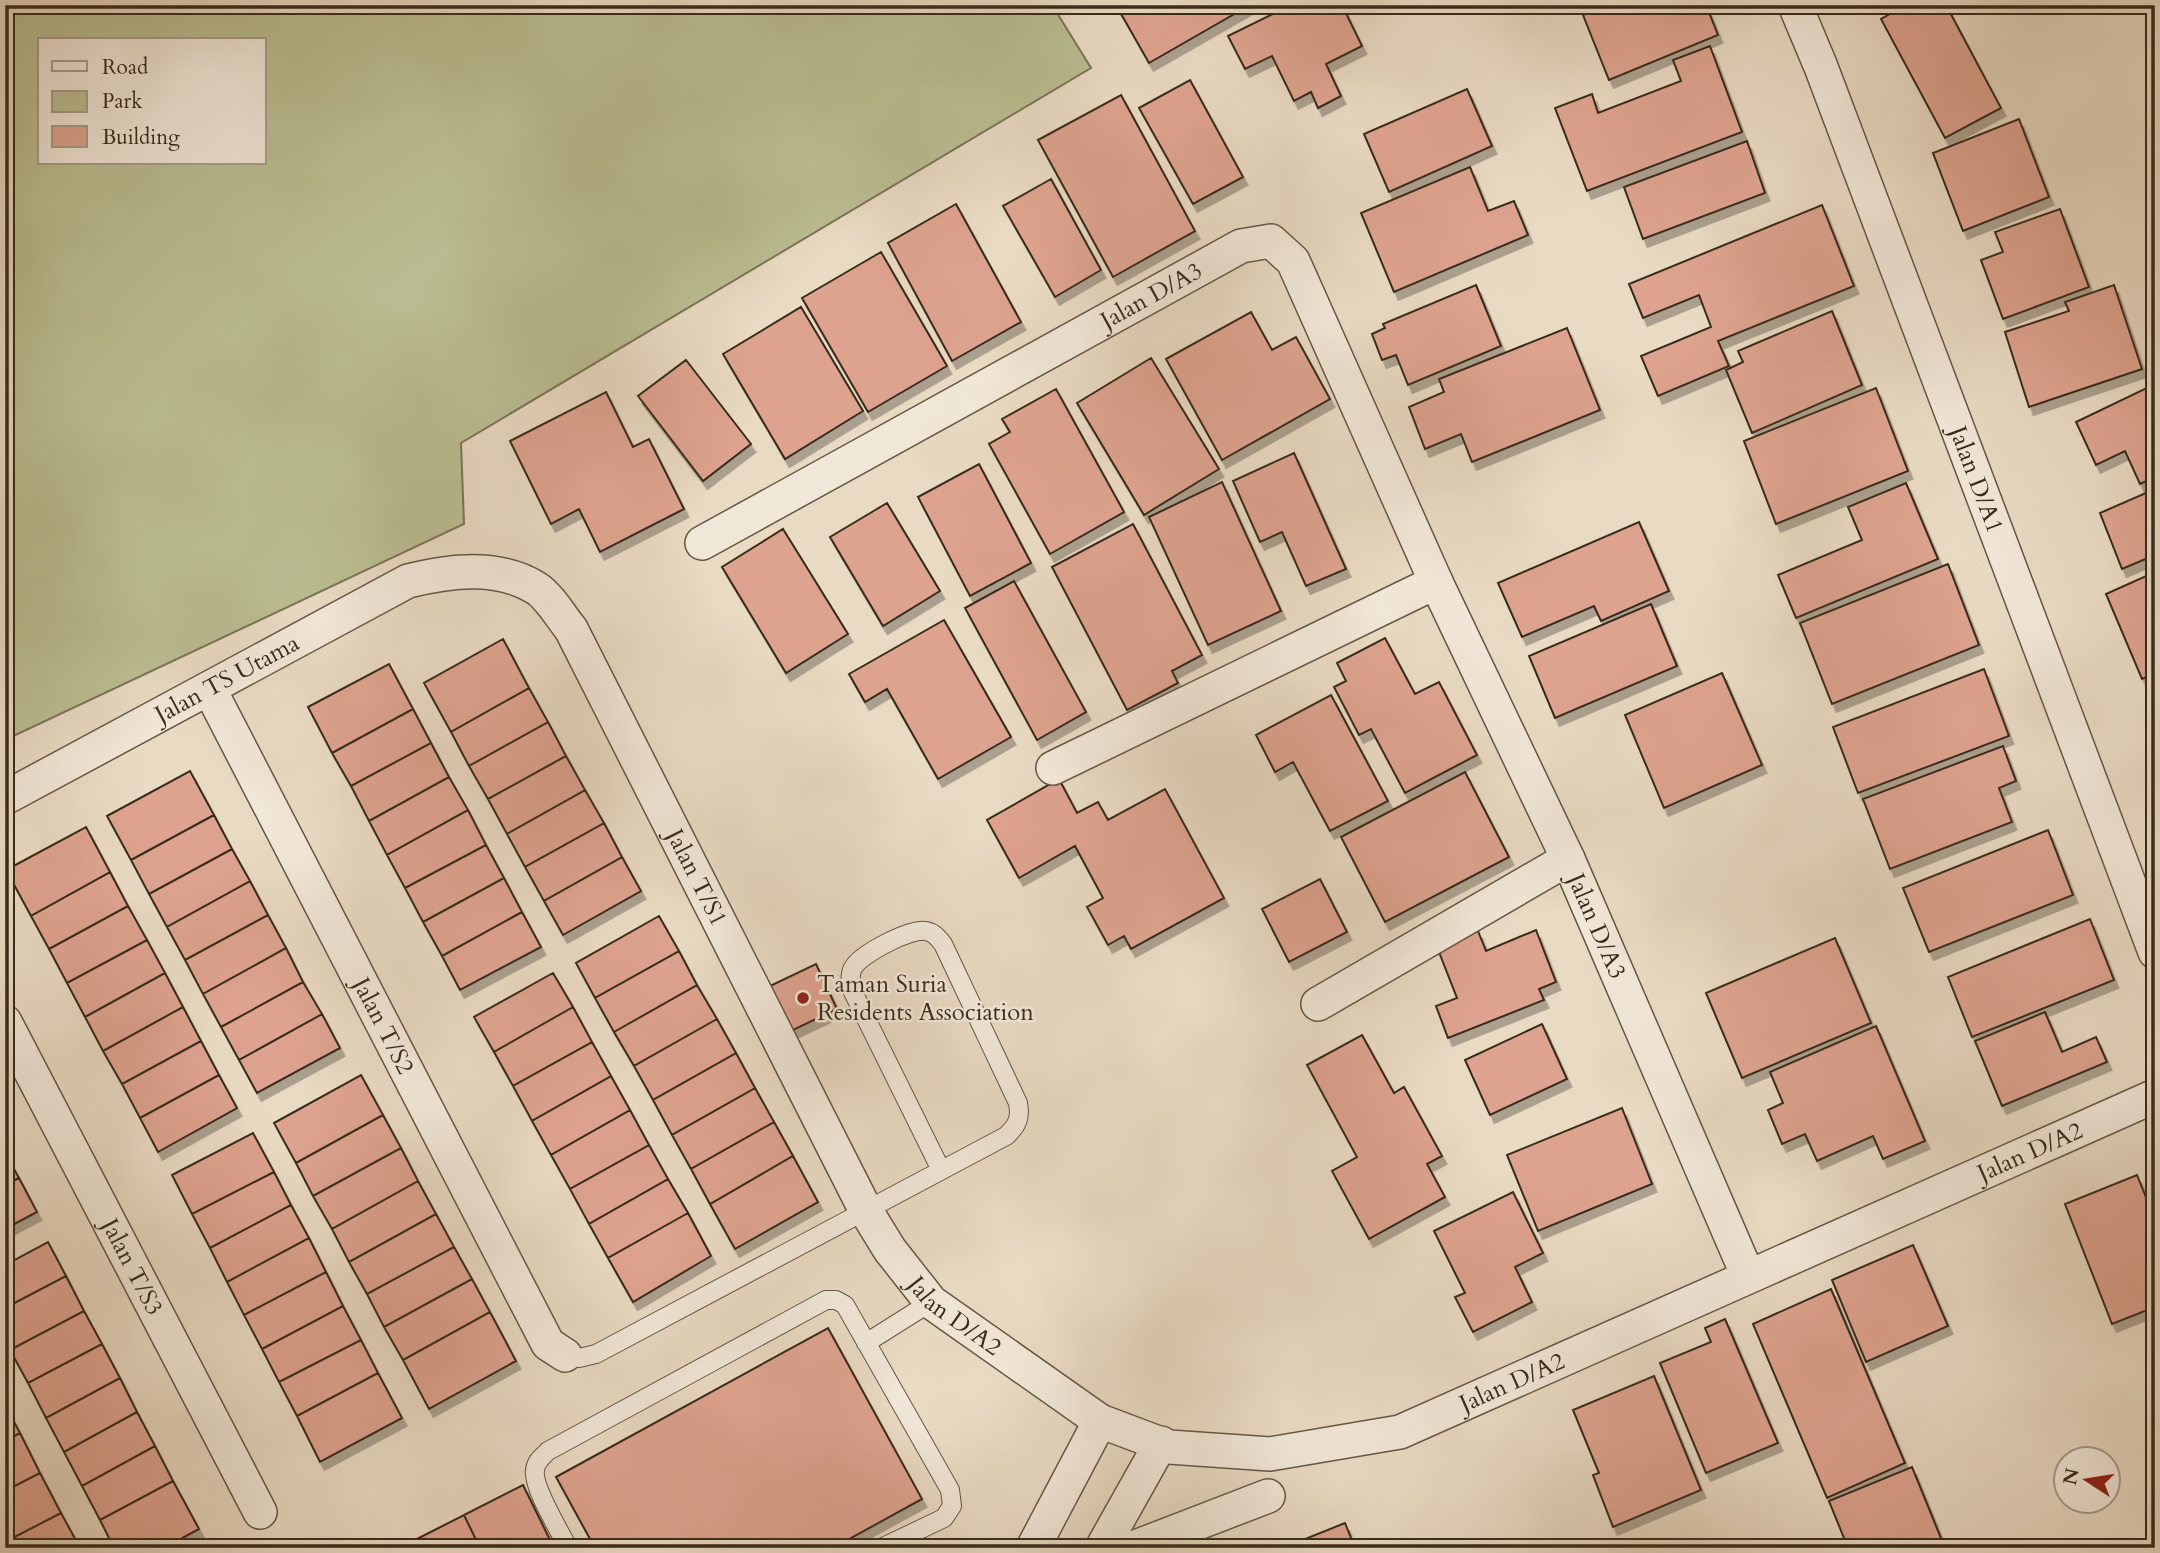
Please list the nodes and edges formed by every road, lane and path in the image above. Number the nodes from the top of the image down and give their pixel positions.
1 (1795, 5) edge
2 (702, 543) dead end
3 (453, 570) joint
4 (1436, 582) junction
5 (210, 690) junction
6 (1053, 768) dead end
7 (5, 798) edge
8 (1568, 859) junction
9 (2155, 952) edge
10 (1318, 1004) dead end
11 (5, 1022) edge
12 (2155, 1096) edge
13 (940, 1168) junction
14 (866, 1211) junction
15 (890, 1250) joint
16 (1748, 1276) junction
17 (931, 1302) junction
18 (866, 1343) junction
19 (565, 1355) joint
20 (1100, 1421) junction
21 (1161, 1443) junction
22 (1268, 1496) dead end
23 (260, 1512) dead end
24 (568, 1548) edge
25 (881, 1548) edge
26 (1033, 1548) edge
27 (1102, 1548) edge
28 (1133, 1548) edge

1 - 9 street, Jalan D/A1
2 - 4 street, Jalan D/A3
3 - 5 street, Jalan TS Utama
3 - 14 street, Jalan T/S1
4 - 6 street
4 - 8 street, Jalan D/A3
5 - 7 street, Jalan TS Utama
5 - 19 street, Jalan T/S2
8 - 10 street
8 - 16 street, Jalan D/A3
11 - 23 street, Jalan T/S3
12 - 16 street, Jalan D/A2
13 - 13 lane
13 - 14 lane
14 - 15 street, Jalan T/S1
14 - 19 lane
15 - 17 street, Jalan D/A2
16 - 21 street, Jalan D/A2
17 - 18 lane
17 - 20 street, Jalan D/A2
18 - 24 lane
18 - 25 lane
20 - 21 street, Jalan D/A2
20 - 26 street
21 - 27 street
22 - 28 street

